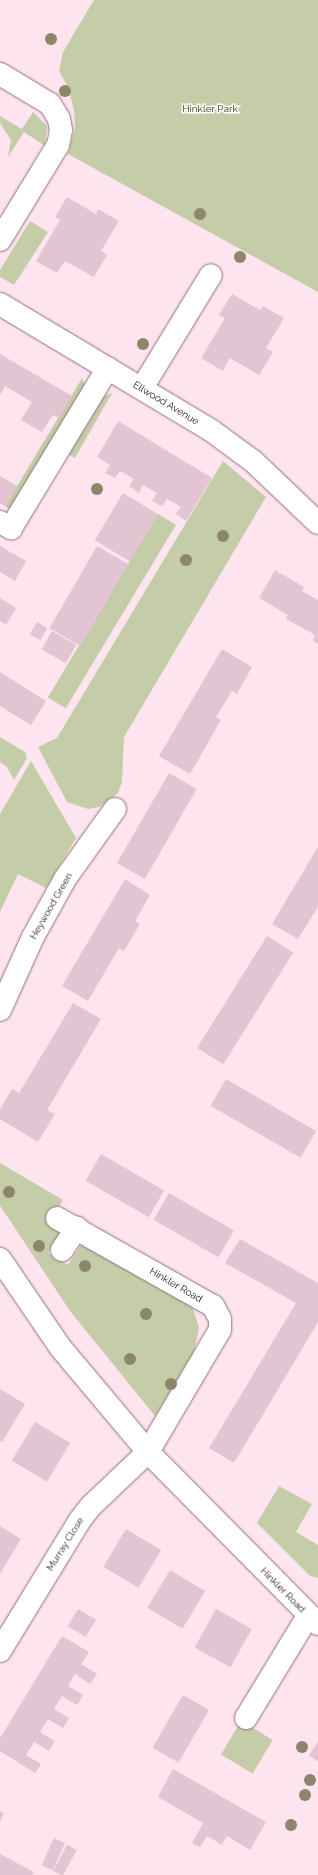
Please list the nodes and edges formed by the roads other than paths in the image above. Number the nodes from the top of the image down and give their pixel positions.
1 (0, 74) edge
2 (0, 240) edge
3 (211, 275) dead end
4 (0, 304) edge
5 (108, 368) junction
6 (142, 388) junction
7 (0, 522) edge
8 (318, 523) edge
9 (115, 809) dead end
10 (0, 1010) edge
11 (57, 1218) dead end
12 (77, 1228) junction
13 (62, 1250) dead end
14 (0, 1259) edge
15 (148, 1452) junction
16 (313, 1620) edge
17 (0, 1651) edge
18 (246, 1718) dead end

1 - 2 street
3 - 6 street
4 - 5 street, Ellwood Avenue
5 - 6 street, Ellwood Avenue
5 - 7 street
6 - 8 street, Ellwood Avenue
9 - 10 street, Heywood Green
11 - 12 street, Hinkler Road
12 - 13 street
12 - 15 street, Hinkler Road
14 - 15 street, Hinkler Road
15 - 16 street, Hinkler Road
15 - 17 street, Murray Close
16 - 18 street

